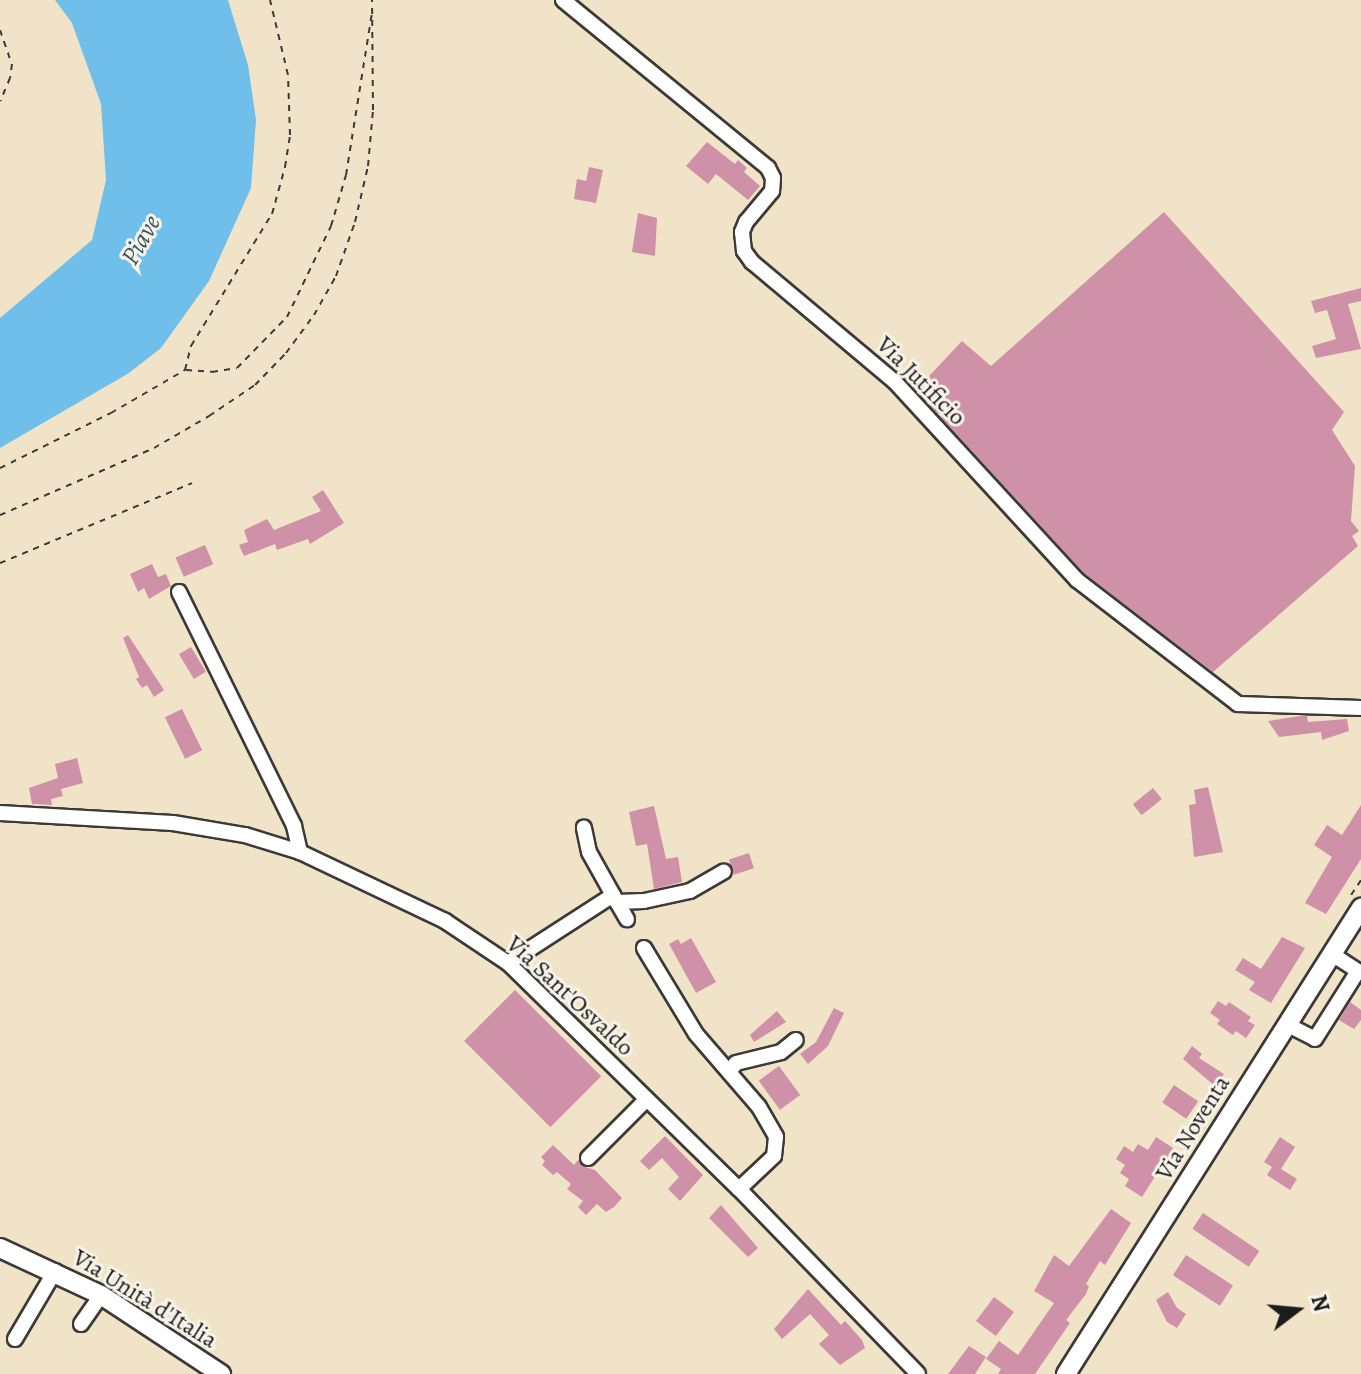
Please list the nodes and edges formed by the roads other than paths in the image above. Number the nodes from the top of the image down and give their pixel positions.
1 (563, 0) edge
2 (179, 592) dead end
3 (1361, 708) edge
4 (0, 813) edge
5 (584, 828) dead end
6 (300, 852) junction
7 (724, 871) dead end
8 (615, 898) junction
9 (1361, 908) edge
10 (627, 919) dead end
11 (644, 948) dead end
12 (1332, 954) junction
13 (508, 963) junction
14 (1288, 1025) junction
15 (796, 1040) dead end
16 (729, 1072) junction
17 (647, 1099) junction
18 (588, 1158) dead end
19 (739, 1189) junction
20 (0, 1248) edge
21 (55, 1271) junction
22 (101, 1295) junction
23 (81, 1324) dead end
24 (15, 1339) dead end
25 (221, 1374) edge
26 (918, 1374) edge
27 (1066, 1374) edge

1 - 3 street, Via Jutificio
2 - 6 street
4 - 6 street, Via Sant'Osvaldo
5 - 8 street
6 - 13 street, Via Sant'Osvaldo
7 - 8 street
8 - 10 street
8 - 13 street
9 - 12 main road, Via Noventa
11 - 16 street
12 - 14 main road, Via Noventa
12 - 14 street
13 - 17 street, Via Sant'Osvaldo
14 - 27 main road, Via Noventa
15 - 16 street
16 - 19 street
17 - 18 street
17 - 19 street, Via Sant'Osvaldo
19 - 26 street, Via Sant'Osvaldo
20 - 21 main road, Via Unità d'Italia
21 - 22 main road, Via Unità d'Italia
21 - 24 street
22 - 23 street
22 - 25 main road, Via Unità d'Italia

